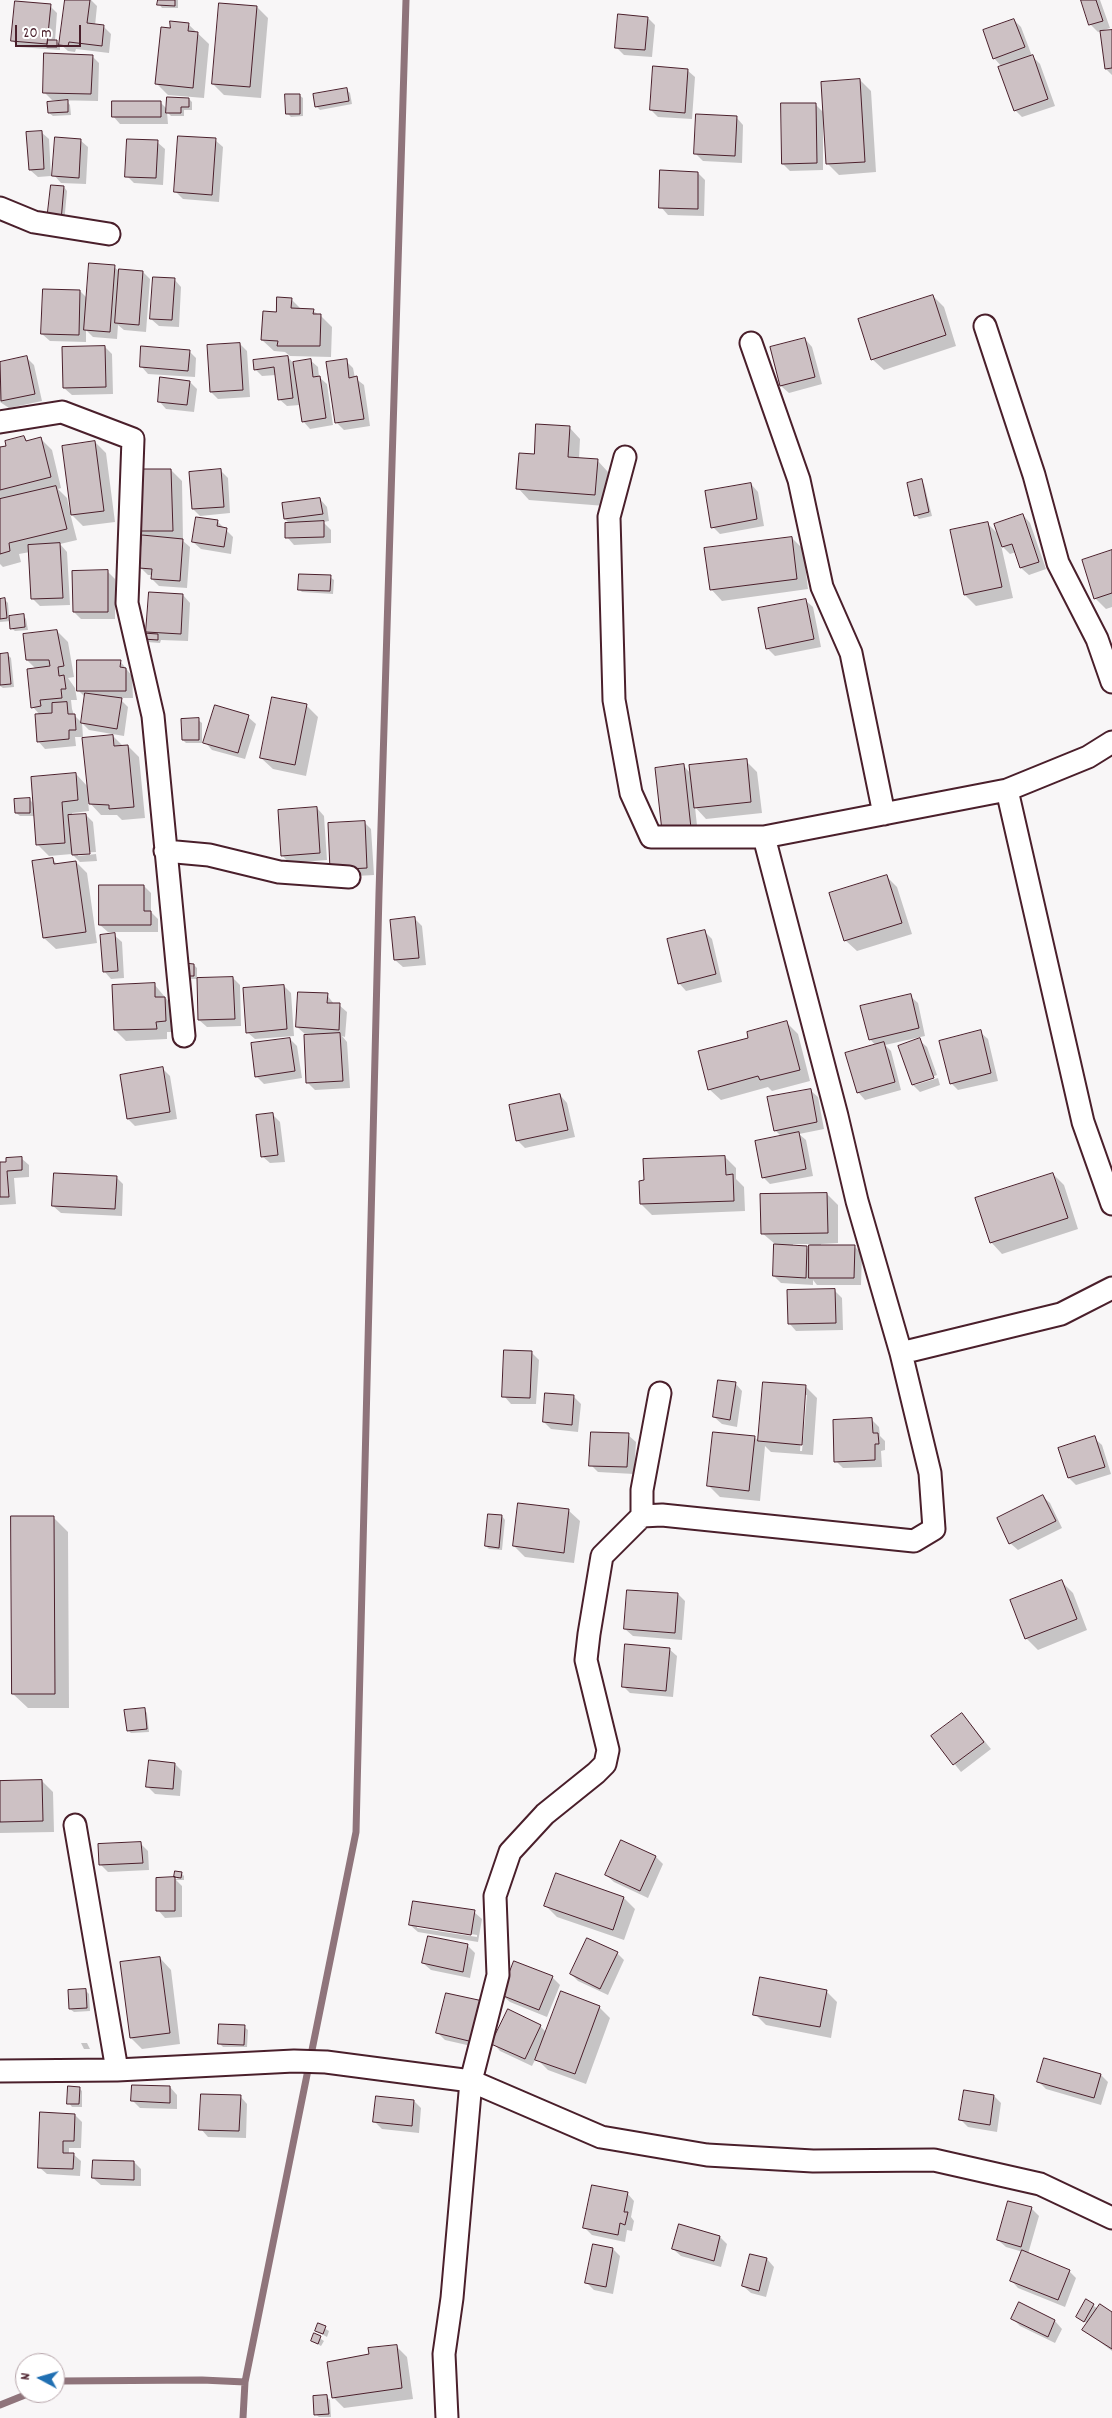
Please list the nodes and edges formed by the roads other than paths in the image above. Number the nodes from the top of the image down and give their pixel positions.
1 (0, 208) edge
2 (109, 234) dead end
3 (985, 326) dead end
4 (751, 343) dead end
5 (0, 422) edge
6 (625, 457) dead end
7 (1112, 682) edge
8 (1110, 744) edge
9 (1006, 790) junction
10 (884, 814) junction
11 (764, 837) junction
12 (165, 851) junction
13 (349, 878) dead end
14 (184, 1036) dead end
15 (1112, 1204) edge
16 (1112, 1288) edge
17 (901, 1353) junction
18 (660, 1393) dead end
19 (642, 1516) junction
20 (75, 1825) dead end
21 (117, 2070) junction
22 (0, 2071) edge
23 (471, 2081) junction
24 (1112, 2218) edge
25 (447, 2418) edge

1 - 2 street
3 - 7 street
4 - 10 street
5 - 12 street
6 - 11 street
8 - 9 street
9 - 10 street
9 - 15 street
10 - 11 street
11 - 17 street
12 - 13 street
12 - 14 street
16 - 17 street
17 - 19 street
18 - 19 street
19 - 23 street
20 - 21 street
21 - 22 street
21 - 23 street
23 - 24 street
23 - 25 street

